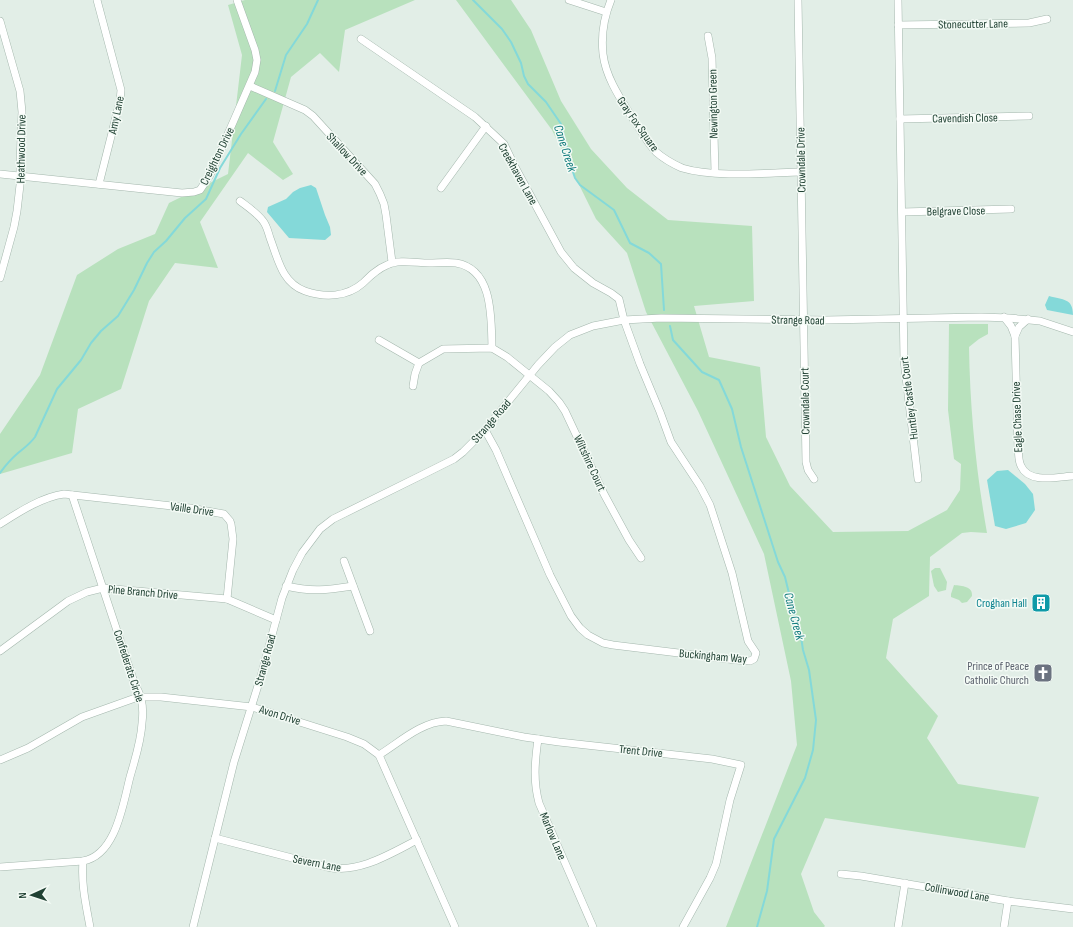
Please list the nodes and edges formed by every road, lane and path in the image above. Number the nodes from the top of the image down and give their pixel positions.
1 (97, 0) edge
2 (237, 0) edge
3 (569, 0) edge
4 (611, 0) edge
5 (798, 0) edge
6 (898, 0) edge
7 (606, 12) junction
8 (1047, 19) dead end
9 (0, 20) edge
10 (898, 24) junction
11 (708, 36) dead end
12 (361, 39) dead end
13 (250, 86) junction
14 (1029, 116) dead end
15 (900, 119) junction
16 (486, 126) junction
17 (715, 172) junction
18 (801, 172) junction
19 (0, 174) edge
20 (20, 176) junction
21 (99, 184) junction
22 (441, 188) dead end
23 (240, 201) dead end
24 (1011, 210) dead end
25 (902, 212) junction
26 (392, 262) junction
27 (0, 278) edge
28 (1004, 317) junction
29 (903, 318) junction
30 (1028, 319) junction
31 (624, 320) junction
32 (804, 320) junction
33 (1073, 332) edge
34 (1014, 336) junction
35 (378, 340) dead end
36 (492, 348) junction
37 (419, 363) junction
38 (529, 376) junction
39 (414, 386) dead end
40 (484, 430) junction
41 (1073, 476) edge
42 (814, 479) dead end
43 (918, 479) dead end
44 (72, 495) junction
45 (0, 524) edge
46 (641, 558) dead end
47 (344, 560) dead end
48 (286, 586) junction
49 (353, 586) junction
50 (103, 588) junction
51 (227, 599) junction
52 (276, 620) junction
53 (370, 632) dead end
54 (0, 651) edge
55 (141, 697) junction
56 (252, 707) junction
57 (538, 739) junction
58 (379, 755) junction
59 (0, 760) edge
60 (215, 838) junction
61 (417, 840) junction
62 (83, 861) junction
63 (0, 867) edge
64 (841, 874) dead end
65 (905, 883) junction
66 (1008, 901) junction
67 (1073, 909) edge
68 (90, 927) edge
69 (193, 927) edge
70 (455, 927) edge
71 (593, 927) edge
72 (683, 927) edge
73 (898, 927) edge
74 (1004, 927) edge

1 - 21 street, Amy Lane
2 - 13 street, Creighton Drive
3 - 7 street
4 - 7 street, Gray Fox Square
5 - 18 street, Crowndale Drive
6 - 10 street
7 - 17 street, Gray Fox Square
8 - 10 street, Stonecutter Lane
9 - 20 street, Heathwood Drive
10 - 15 street
11 - 17 street, Newington Green
12 - 16 street, Creekhaven Lane
13 - 21 street, Creighton Drive
13 - 26 street, Shallow Drive
14 - 15 street, Cavendish Close
15 - 25 street
16 - 22 street
16 - 31 street, Creekhaven Lane
17 - 18 street, Gray Fox Square
18 - 32 street, Crowndale Drive
19 - 20 street, Creighton Drive
20 - 21 street, Creighton Drive
20 - 27 street, Heathwood Drive
23 - 26 street
24 - 25 street, Belgrave Close
25 - 29 street
26 - 36 street
28 - 29 street, Strange Road
28 - 30 street, Strange Road
28 - 34 street, Eagle Chase Drive
29 - 32 street, Strange Road
29 - 43 street, Huntley Castle Court
30 - 33 street, Strange Road
30 - 34 street
31 - 32 street, Strange Road
31 - 38 street, Strange Road
31 - 40 street, Buckingham Way
32 - 42 street, Crowndale Court
34 - 41 street, Eagle Chase Drive
35 - 37 street
36 - 37 street
36 - 38 street, Wiltshire Court
37 - 39 street
38 - 40 street, Strange Road
38 - 46 street, Wiltshire Court
40 - 48 street, Strange Road
44 - 45 street
44 - 50 street, Confederate Circle
44 - 51 street, Vaille Drive
47 - 49 street
48 - 49 street
48 - 52 street, Strange Road
49 - 53 street
50 - 51 street, Pine Branch Drive
50 - 54 street, Pine Branch Drive
50 - 55 street, Confederate Circle
51 - 52 street, Pine Branch Drive
52 - 56 street, Strange Road
55 - 56 street, Avon Drive
55 - 59 street, Avon Drive
55 - 62 street, Confederate Circle
56 - 58 street, Avon Drive
56 - 60 street, Strange Road
57 - 58 street, Trent Drive
57 - 71 street, Marlow Lane
57 - 72 street, Trent Drive
58 - 61 street
60 - 61 street, Severn Lane
60 - 69 street, Strange Road
61 - 70 street
62 - 63 street
62 - 68 street
64 - 65 street, Collinwood Lane
65 - 66 street, Collinwood Lane
65 - 73 street
66 - 67 street, Collinwood Lane
66 - 74 street

